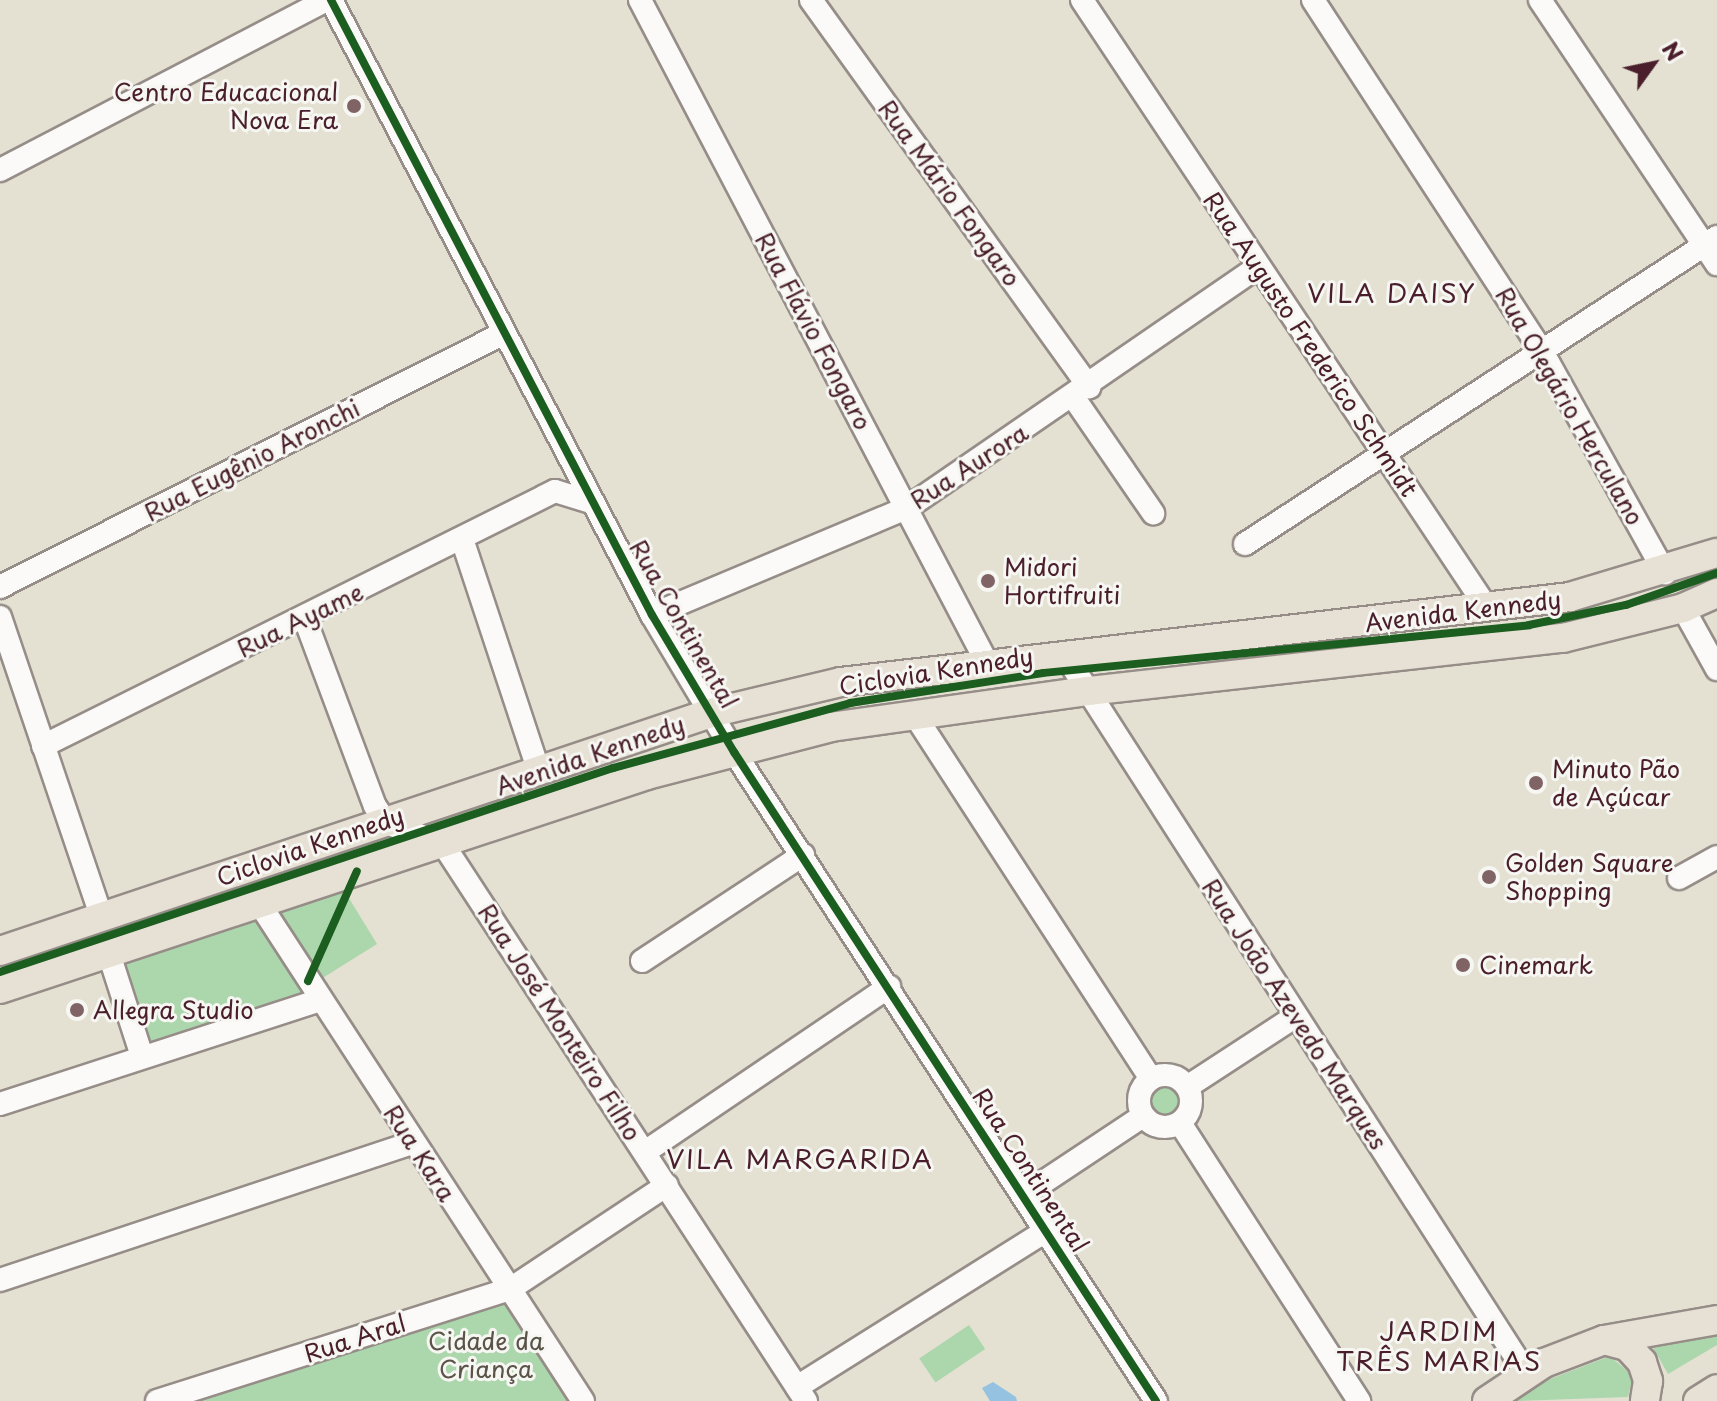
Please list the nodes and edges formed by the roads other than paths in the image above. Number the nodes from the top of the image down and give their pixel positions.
1 (329, 0) edge
2 (640, 0) edge
3 (811, 0) edge
4 (1082, 0) edge
5 (1313, 0) edge
6 (1540, 0) edge
7 (0, 170) edge
8 (1710, 241) edge
9 (1717, 264) edge
10 (1258, 267) junction
11 (504, 333) junction
12 (1543, 353) junction
13 (1082, 392) junction
14 (567, 455) junction
15 (1388, 455) junction
16 (555, 491) junction
17 (592, 502) junction
18 (907, 508) junction
19 (1153, 513) dead end
20 (462, 539) junction
21 (1245, 544) dead end
22 (1717, 553) edge
23 (1665, 573) junction
24 (0, 587) edge
25 (1717, 593) edge
26 (1487, 608) junction
27 (1683, 608) junction
28 (652, 615) junction
29 (305, 619) junction
30 (1, 620) edge
31 (1065, 655) junction
32 (987, 663) junction
33 (1717, 669) edge
34 (1088, 691) junction
35 (711, 713) junction
36 (914, 714) junction
37 (43, 746) junction
38 (734, 752) junction
39 (539, 772) junction
40 (387, 823) junction
41 (443, 844) junction
42 (803, 855) junction
43 (1717, 857) edge
44 (1679, 878) dead end
45 (259, 903) junction
46 (101, 916) junction
47 (0, 951) edge
48 (109, 954) junction
49 (642, 961) dead end
50 (889, 987) junction
51 (0, 989) edge
52 (320, 1000) junction
53 (1296, 1016) junction
54 (142, 1056) junction
55 (1151, 1079) junction
56 (1187, 1087) junction
57 (0, 1104) edge
58 (1143, 1116) junction
59 (1180, 1123) junction
60 (413, 1143) junction
61 (645, 1152) junction
62 (667, 1185) junction
63 (1024, 1195) junction
64 (1047, 1230) junction
65 (0, 1280) edge
66 (510, 1289) junction
67 (1717, 1320) edge
68 (1604, 1340) junction
69 (1526, 1373) junction
70 (1717, 1389) edge
71 (802, 1394) edge
72 (157, 1401) edge
73 (583, 1401) edge
74 (1156, 1401) edge
75 (1359, 1401) edge
76 (1487, 1401) edge
77 (1645, 1401) edge
78 (1698, 1401) edge

1 - 7 street
1 - 11 street, Rua Continental
2 - 18 street, Rua Flávio Fongaro
3 - 13 street, Rua Mário Fongaro
4 - 10 street, Rua Augusto Frederico Schmidt
5 - 12 street, Rua Olegário Herculano
6 - 8 street
8 - 9 street
8 - 12 street
10 - 13 street, Rua Aurora
10 - 15 street, Rua Augusto Frederico Schmidt
11 - 14 street, Rua Continental
11 - 24 street, Rua Eugênio Aronchi
12 - 15 street
12 - 23 street, Rua Olegário Herculano
13 - 18 street, Rua Aurora
13 - 19 street, Rua Mário Fongaro
14 - 16 street
14 - 17 street, Rua Continental
15 - 21 street
15 - 26 street, Rua Augusto Frederico Schmidt
16 - 17 street
16 - 20 street, Rua Ayame
17 - 28 street, Rua Continental
18 - 28 street, Rua Aurora
18 - 32 street, Rua Flávio Fongaro
20 - 29 street, Rua Ayame
20 - 39 street
22 - 23 main road, Avenida Kennedy
23 - 26 main road, Avenida Kennedy
25 - 27 main road, Avenida Kennedy
26 - 31 main road, Avenida Kennedy
27 - 33 street
27 - 34 main road, Avenida Kennedy
28 - 35 street, Rua Continental
29 - 37 street, Rua Ayame
29 - 40 street
30 - 37 street
31 - 32 main road, Avenida Kennedy
31 - 34 street, Rua João Azevedo Marques
32 - 35 main road, Avenida Kennedy
34 - 36 main road, Avenida Kennedy
34 - 53 street, Rua João Azevedo Marques
35 - 38 street, Rua Continental
35 - 39 main road, Avenida Kennedy
36 - 38 main road, Avenida Kennedy
36 - 55 street
37 - 46 street
38 - 41 main road, Avenida Kennedy
38 - 42 street, Rua Continental
39 - 40 main road, Avenida Kennedy
40 - 41 street
40 - 46 main road, Avenida Kennedy
41 - 45 main road, Avenida Kennedy
41 - 61 street, Rua José Monteiro Filho
42 - 49 street
42 - 50 street, Rua Continental
43 - 44 street
45 - 48 main road, Avenida Kennedy
45 - 52 street, Rua Kara
46 - 47 main road, Avenida Kennedy
48 - 51 main road, Avenida Kennedy
48 - 54 street
50 - 61 street
50 - 63 street, Rua Continental
52 - 54 street
52 - 60 street, Rua Kara
53 - 56 street
53 - 69 street, Rua João Azevedo Marques
54 - 57 street
55 - 56 street
55 - 58 street
56 - 59 street
58 - 59 street
58 - 63 street
59 - 75 street
60 - 65 street
60 - 66 street, Rua Kara
61 - 62 street, Rua José Monteiro Filho
62 - 66 street, Rua Aral
62 - 71 street, Rua José Monteiro Filho
63 - 64 street, Rua Continental
64 - 71 street
64 - 74 street, Rua Continental
66 - 72 street, Rua Aral
66 - 73 street, Rua Kara
67 - 68 main road
68 - 69 main road
68 - 77 main road
69 - 76 main road
70 - 78 main road

